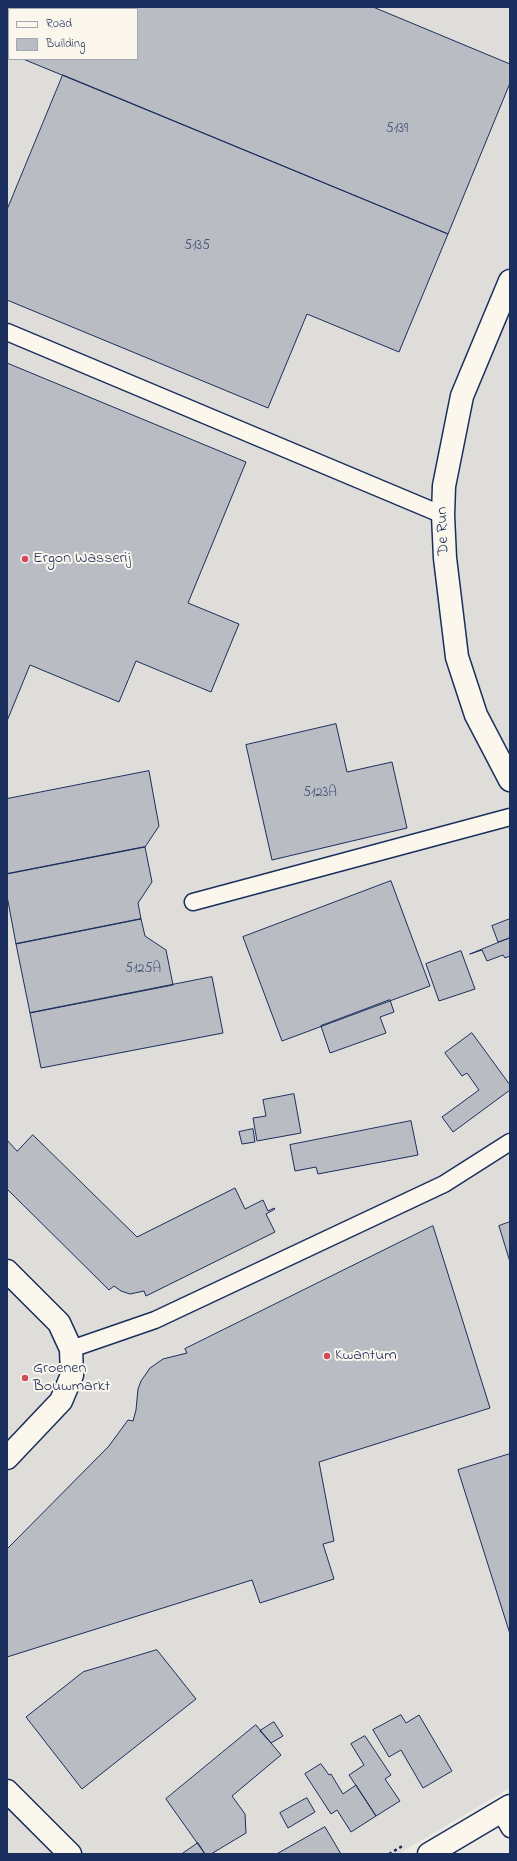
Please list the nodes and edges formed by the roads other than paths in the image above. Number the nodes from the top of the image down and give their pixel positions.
1 (510, 281) edge
2 (7, 332) edge
3 (443, 515) junction
4 (510, 780) edge
5 (510, 817) edge
6 (193, 902) dead end
7 (510, 1142) edge
8 (7, 1271) edge
9 (71, 1349) junction
10 (7, 1458) edge
11 (7, 1790) edge
12 (507, 1816) edge
13 (70, 1854) edge
14 (429, 1854) edge

1 - 3 street, De Run
2 - 3 lane
3 - 4 street, De Run
5 - 6 lane
7 - 9 lane
8 - 9 street
9 - 10 street
11 - 13 street
12 - 14 street

